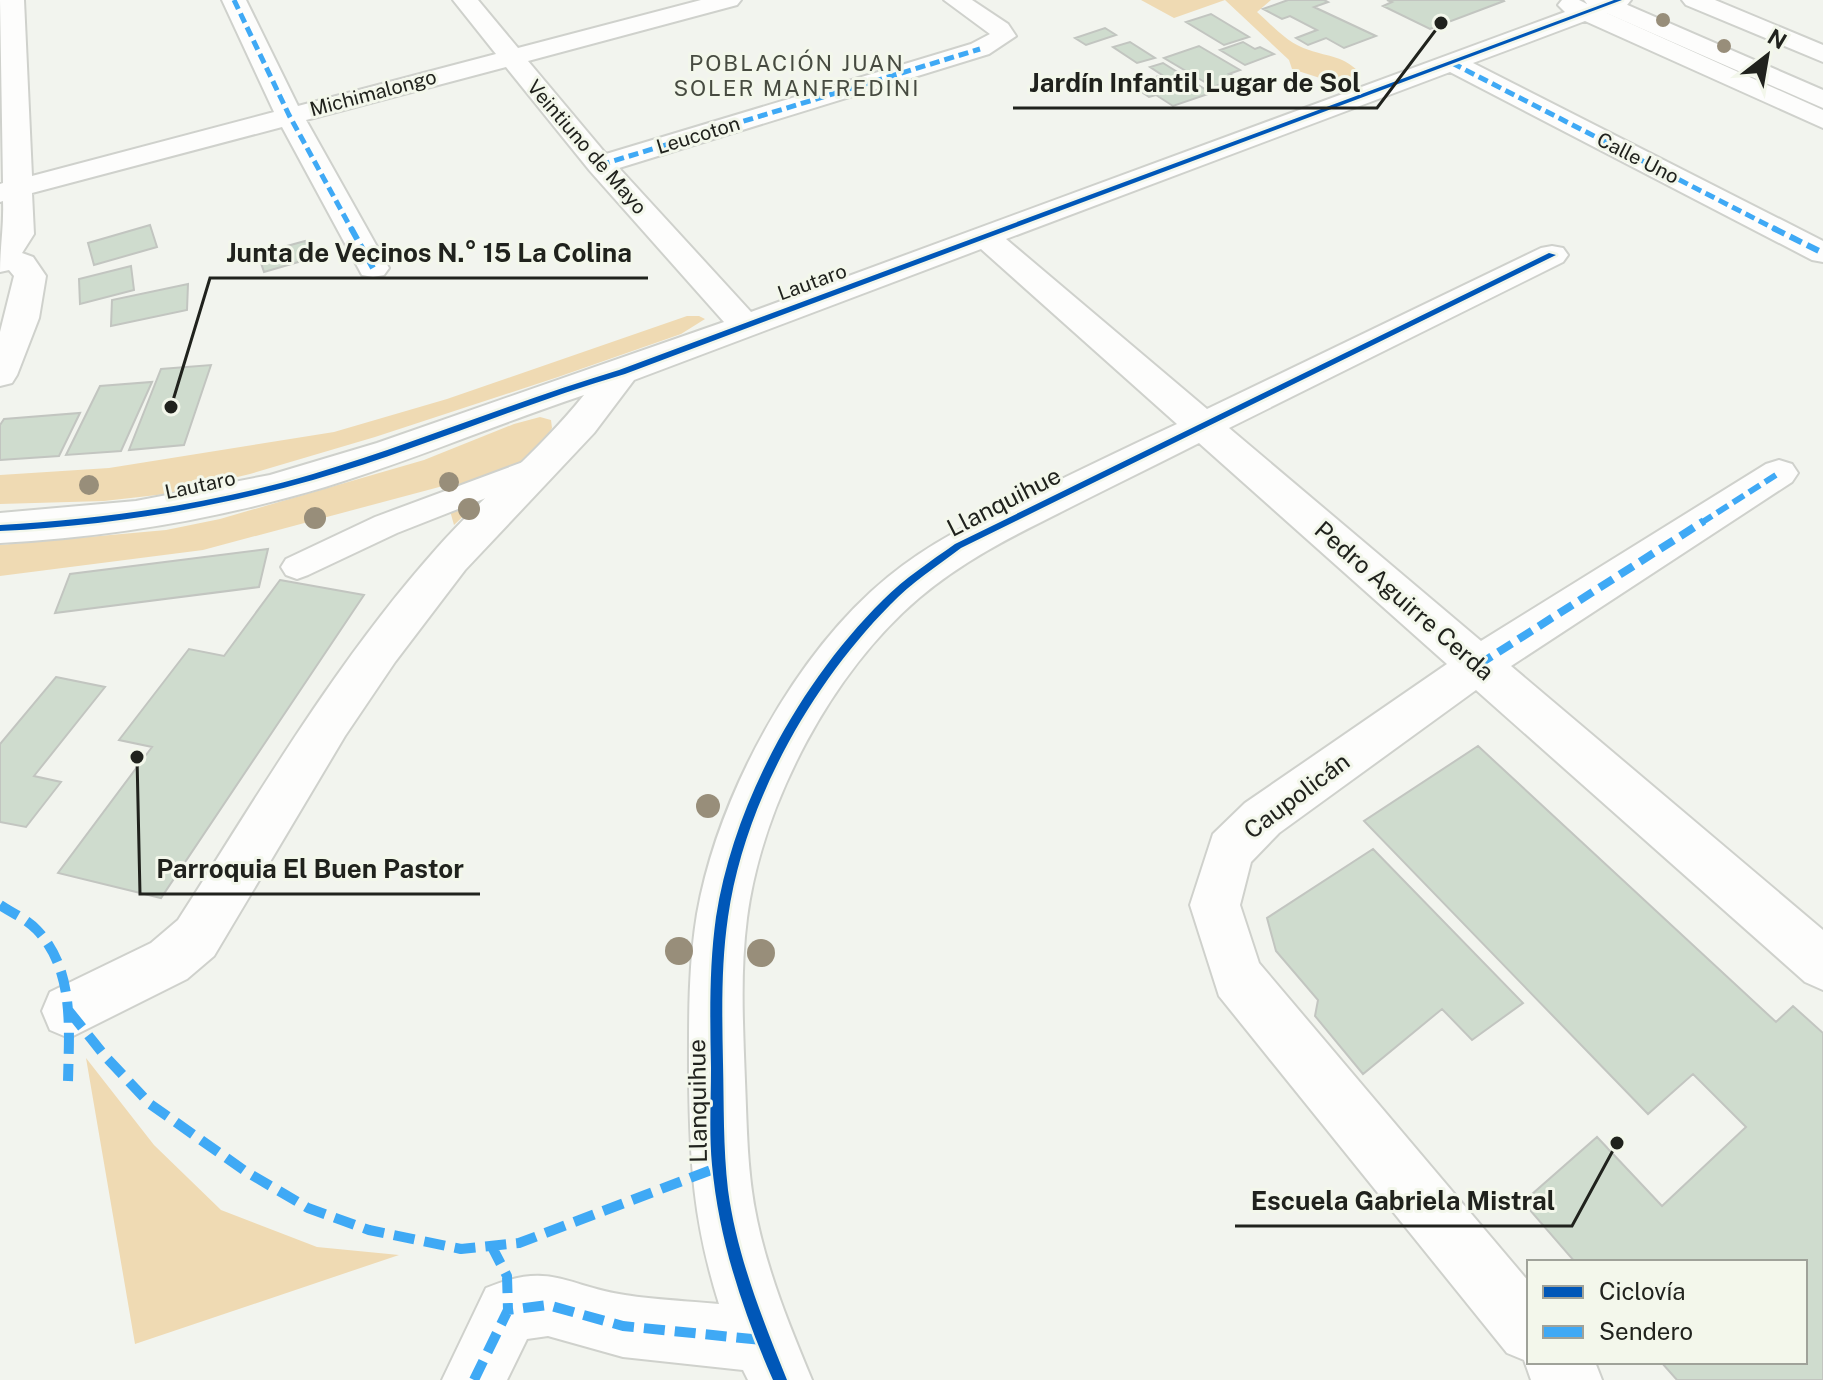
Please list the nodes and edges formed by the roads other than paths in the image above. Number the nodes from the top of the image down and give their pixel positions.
1 (12, 0) edge
2 (234, 0) edge
3 (465, 0) edge
4 (729, 0) edge
5 (956, 0) edge
6 (1559, 0) edge
7 (1653, 0) edge
8 (1694, 0) edge
9 (1602, 4) edge
10 (1823, 54) edge
11 (511, 57) junction
12 (1452, 63) junction
13 (1823, 73) edge
14 (1823, 100) edge
15 (289, 115) junction
16 (1823, 120) edge
17 (600, 165) junction
18 (9, 190) edge
19 (985, 237) junction
20 (1823, 253) edge
21 (1552, 255) dead end
22 (3, 260) edge
23 (373, 268) dead end
24 (746, 326) junction
25 (622, 372) junction
26 (0, 375) edge
27 (1200, 425) junction
28 (542, 465) junction
29 (1779, 473) dead end
30 (0, 528) edge
31 (297, 567) dead end
32 (1478, 665) junction
33 (1823, 964) edge
34 (69, 1011) dead end
35 (1527, 1329) edge
36 (771, 1360) edge
37 (1557, 1364) edge
38 (474, 1380) edge
39 (1570, 1380) edge

1 - 18 street
2 - 15 street
3 - 11 street, Veintiuno de Mayo
4 - 11 street, Michimalongo
5 - 17 street, Leucoton
6 - 9 street
7 - 13 street
8 - 10 street
9 - 12 street, Lautaro
9 - 14 street
9 - 16 street
11 - 15 street, Michimalongo
11 - 17 street, Veintiuno de Mayo
12 - 19 street, Lautaro
12 - 20 street, Calle Uno
15 - 18 street, Michimalongo
15 - 23 street
17 - 24 street, Veintiuno de Mayo
18 - 22 street
19 - 24 street, Lautaro
19 - 27 street, Pedro Aguirre Cerda
21 - 27 street, Llanquihue
22 - 26 street
24 - 25 street, Lautaro
25 - 28 street
25 - 30 street, Lautaro
27 - 32 street, Pedro Aguirre Cerda
27 - 36 street, Llanquihue
28 - 31 lane
28 - 34 street
29 - 32 street, Caupolicán
32 - 33 street, Pedro Aguirre Cerda
32 - 35 street, Caupolicán
36 - 38 street
37 - 39 street

